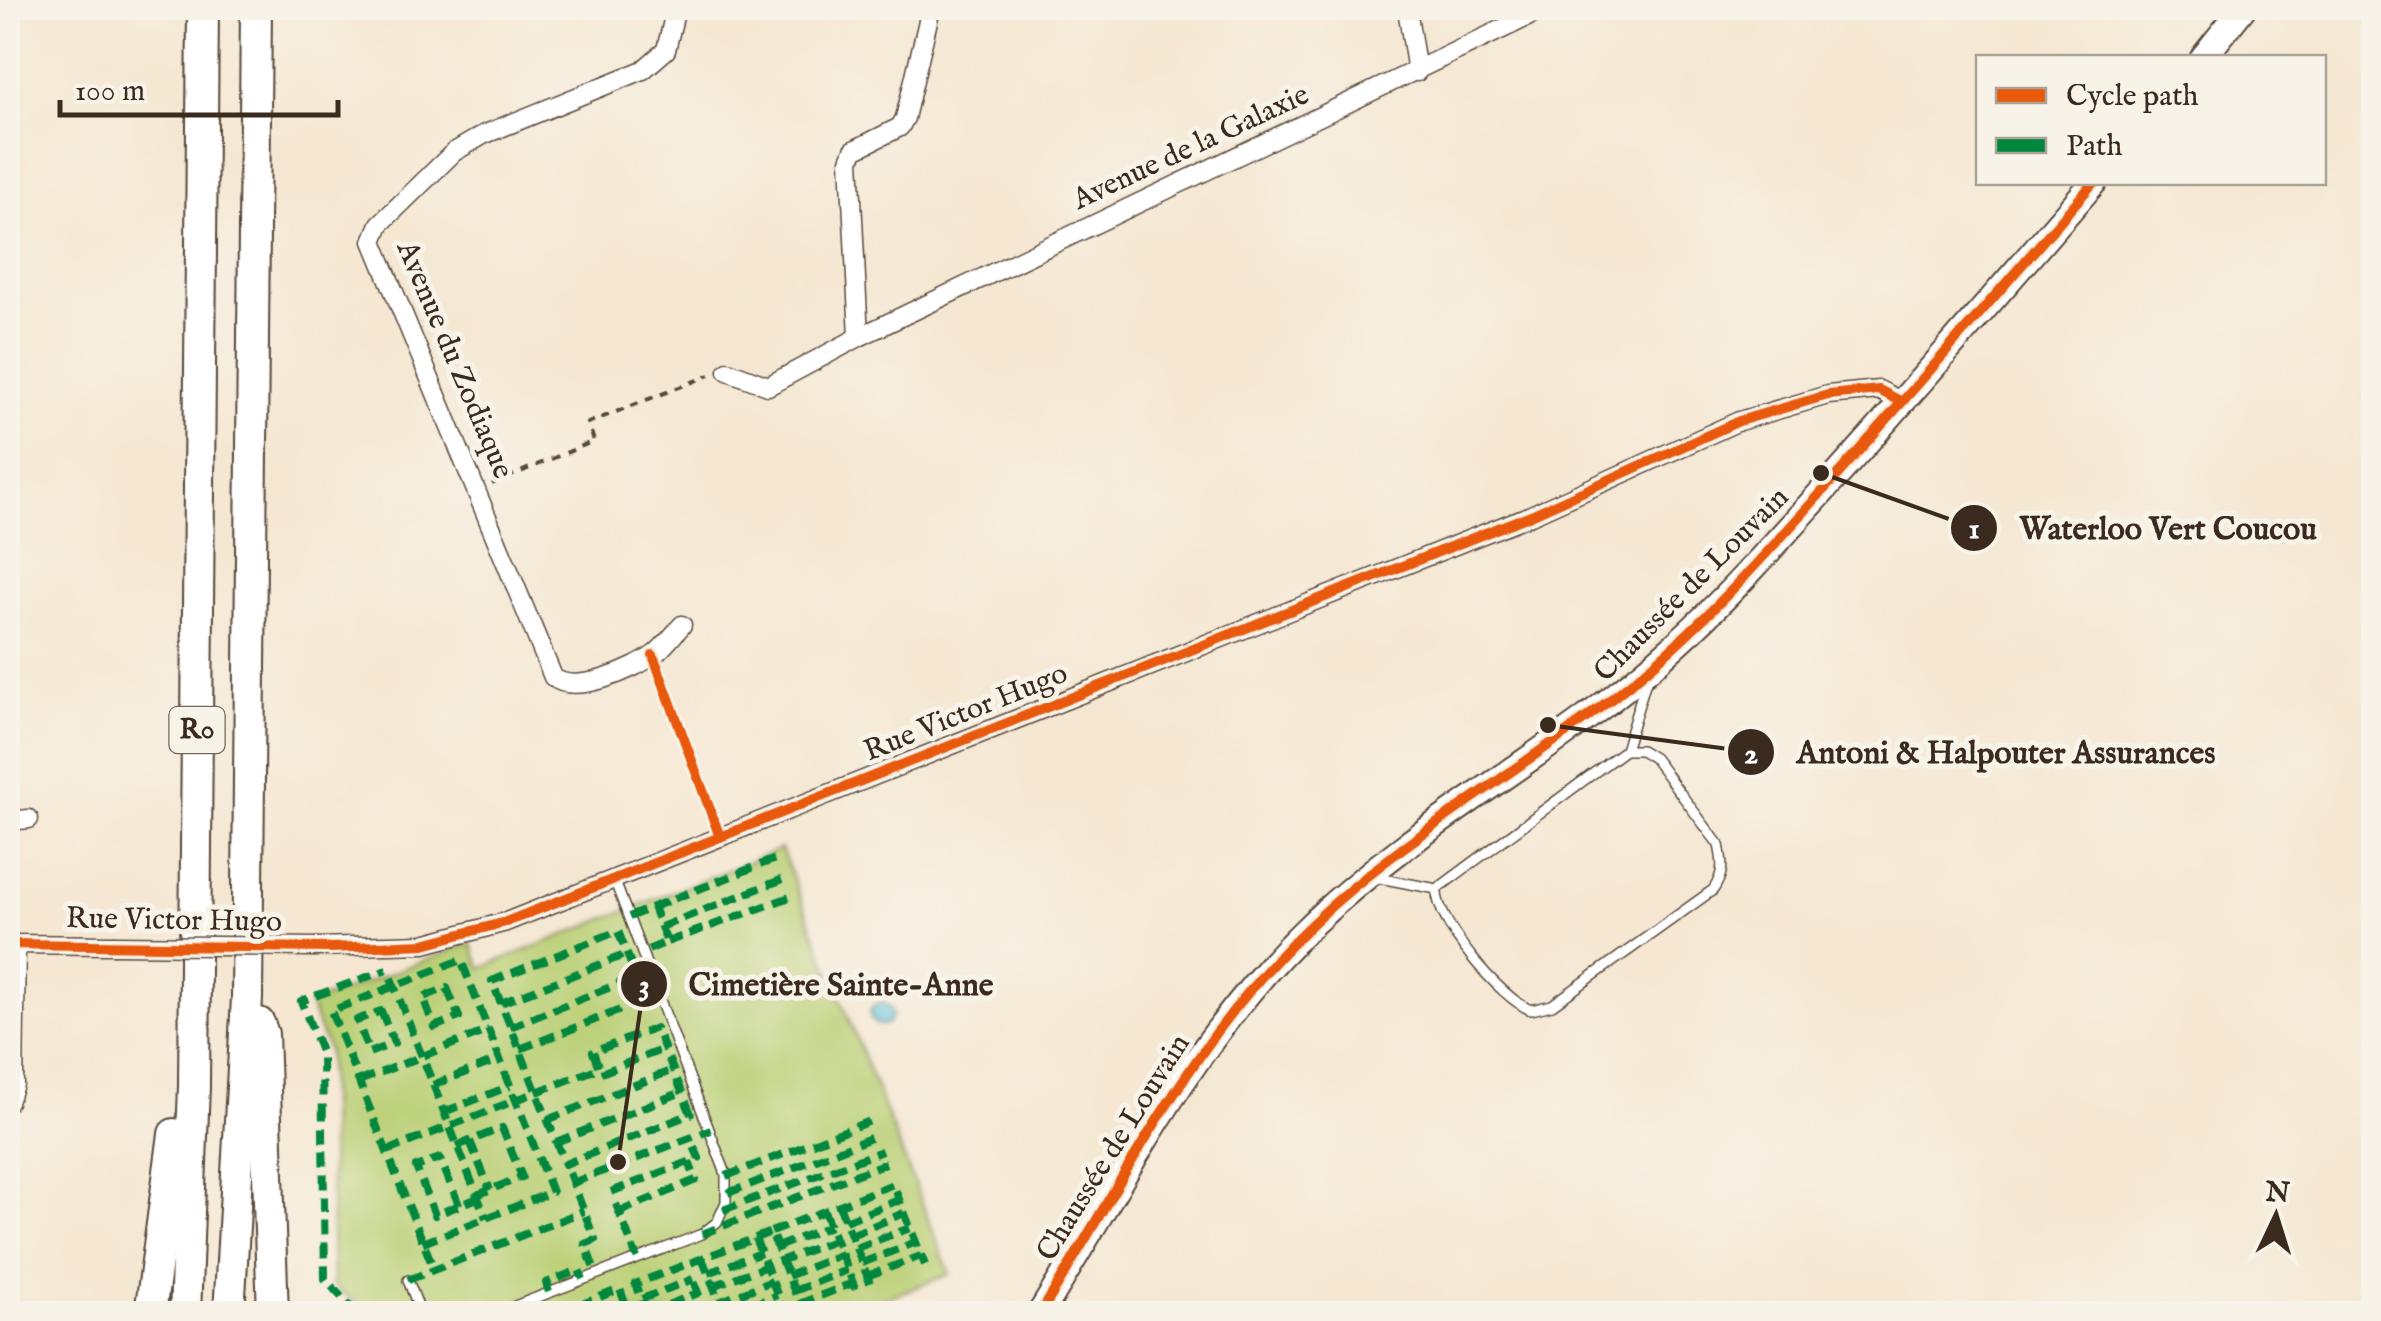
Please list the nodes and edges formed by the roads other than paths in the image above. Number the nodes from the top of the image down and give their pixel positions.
1 (203, 8) edge
2 (256, 8) edge
3 (676, 8) edge
4 (931, 8) edge
5 (1406, 8) edge
6 (1546, 8) edge
7 (2244, 8) edge
8 (2205, 55) edge
9 (1417, 72) junction
10 (2091, 185) edge
11 (859, 337) junction
12 (728, 371) dead end
13 (1902, 402) junction
14 (682, 625) dead end
15 (1650, 668) junction
16 (1624, 750) junction
17 (28, 819) dead end
18 (8, 820) edge
19 (1366, 876) junction
20 (614, 879) junction
21 (1437, 888) junction
22 (12, 944) edge
23 (246, 998) junction
24 (194, 1086) junction
25 (8, 1102) edge
26 (408, 1280) dead end
27 (150, 1314) edge
28 (186, 1314) edge
29 (229, 1314) edge
30 (273, 1314) edge
31 (421, 1314) edge
32 (494, 1314) edge
33 (1040, 1314) edge

1 - 24 highway, R0
2 - 23 highway, R0
3 - 14 street, Avenue du Zodiaque
4 - 11 street
5 - 9 street
6 - 9 street, Avenue de la Galaxie
7 - 8 main road
9 - 11 street, Avenue de la Galaxie
10 - 13 main road, Chaussée de Louvain
11 - 12 street, Avenue de la Galaxie
13 - 15 main road, Chaussée de Louvain
13 - 20 street, Rue Victor Hugo
15 - 16 lane
15 - 19 main road, Chaussée de Louvain
16 - 21 lane
16 - 21 lane
17 - 18 street
19 - 21 lane
19 - 33 main road, Chaussée de Louvain
20 - 22 street, Rue Victor Hugo, bridge
20 - 32 lane
22 - 25 street
23 - 29 highway, R0
23 - 30 highway
24 - 27 highway
24 - 28 highway, R0
26 - 31 lane

